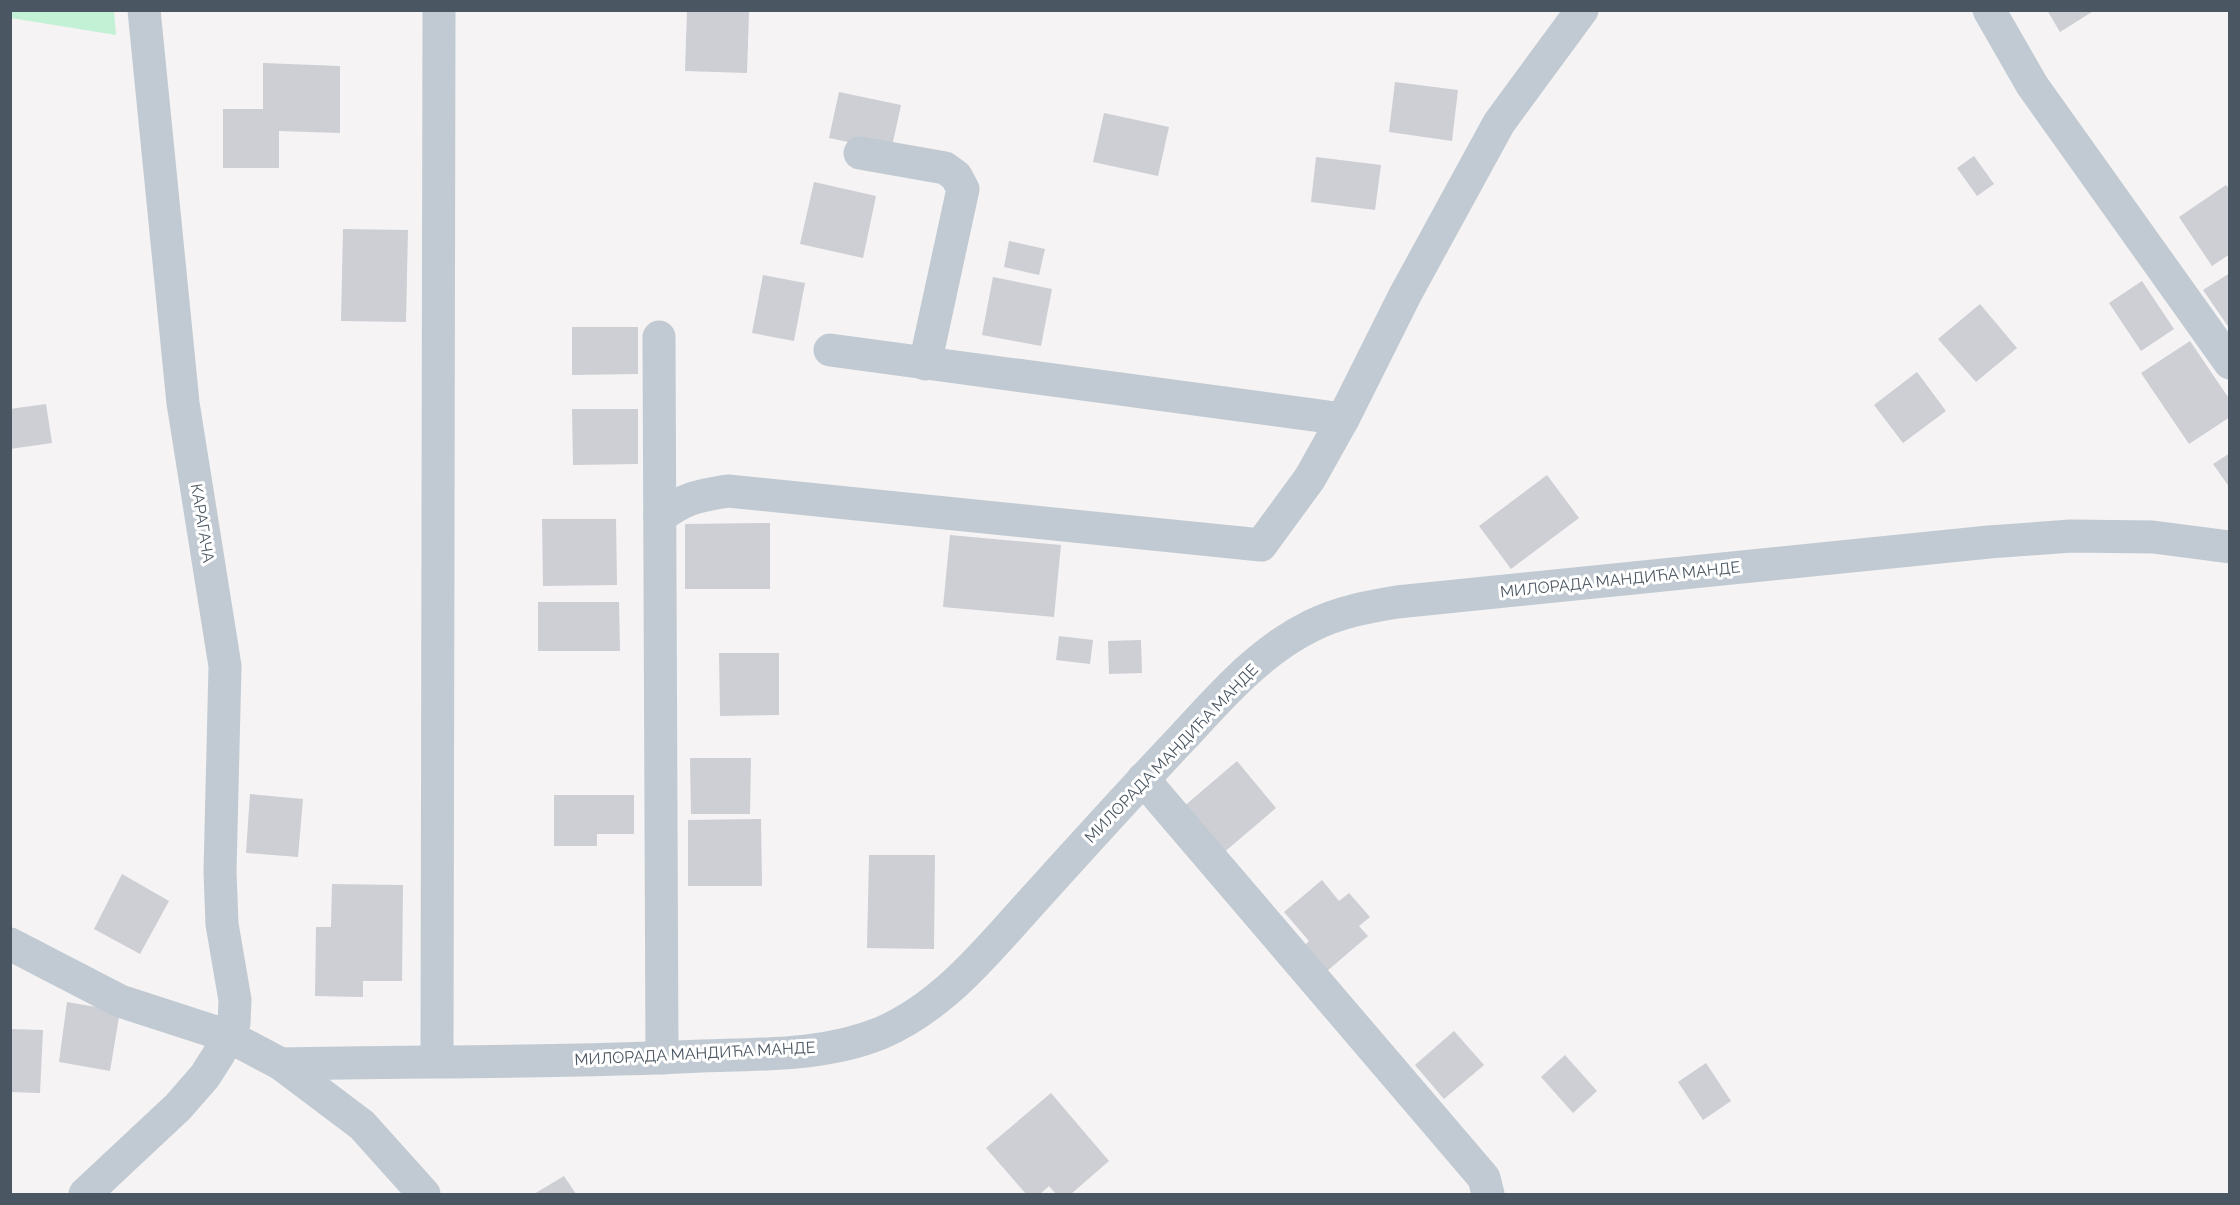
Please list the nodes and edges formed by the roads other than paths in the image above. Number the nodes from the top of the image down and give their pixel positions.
1 (144, 10) edge
2 (439, 10) edge
3 (1582, 10) edge
4 (1989, 10) edge
5 (860, 153) dead end
6 (659, 337) dead end
7 (830, 350) dead end
8 (2229, 363) edge
9 (925, 364) junction
10 (1343, 419) junction
11 (660, 517) junction
12 (2229, 547) edge
13 (1143, 779) junction
14 (10, 944) edge
15 (228, 1036) junction
16 (662, 1058) junction
17 (436, 1061) junction
18 (281, 1064) junction
19 (85, 1194) edge
20 (424, 1194) edge
21 (1488, 1194) edge

1 - 15 street, КАРАГАЧА
2 - 17 street
3 - 10 street
4 - 8 street
5 - 9 street
6 - 11 street
7 - 9 street
9 - 10 street
10 - 11 street
11 - 16 street
12 - 13 street, МИЛОРАДА МАНДИЋА МАНДЕ
13 - 16 street, МИЛОРАДА МАНДИЋА МАНДЕ
13 - 21 street
14 - 15 street
15 - 18 street
15 - 19 street, КАРАГАЧА
16 - 17 street, МИЛОРАДА МАНДИЋА МАНДЕ
17 - 18 street, МИЛОРАДА МАНДИЋА МАНДЕ
18 - 20 street

